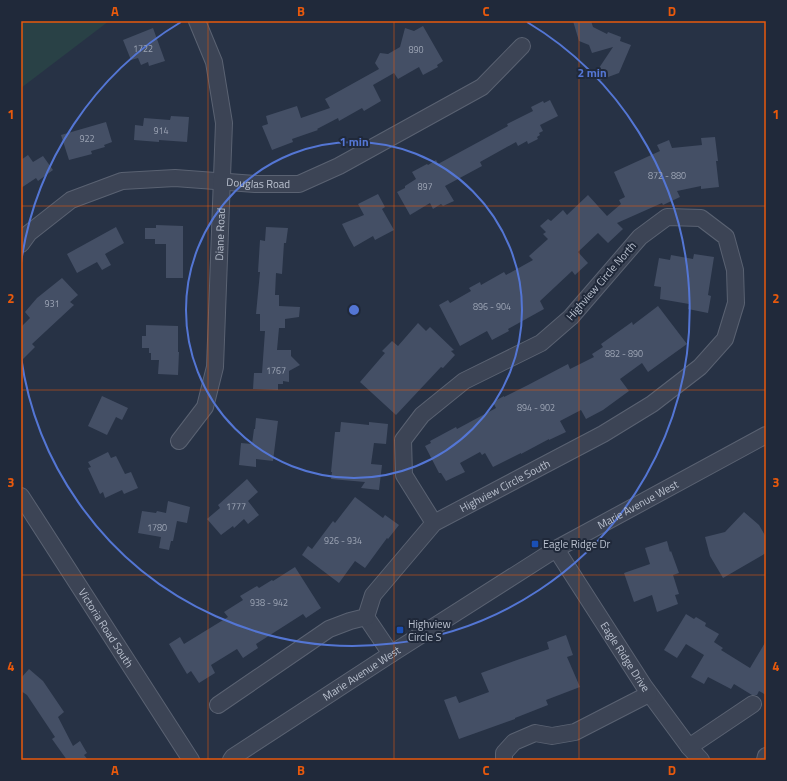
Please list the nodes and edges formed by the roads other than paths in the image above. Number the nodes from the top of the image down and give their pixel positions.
1 (197, 21) edge
2 (522, 46) dead end
3 (222, 182) junction
4 (726, 237) joint
5 (21, 244) edge
6 (766, 435) edge
7 (179, 441) dead end
8 (21, 496) edge
9 (434, 523) junction
10 (556, 549) junction
11 (366, 617) junction
12 (391, 654) junction
13 (649, 694) junction
14 (753, 704) dead end
15 (218, 705) dead end
16 (689, 747) junction
17 (766, 756) edge
18 (191, 760) edge
19 (230, 760) edge
20 (504, 760) edge
21 (701, 760) edge
22 (765, 760) edge

1 - 3 street, Diane Road
2 - 3 street, Douglas Road
3 - 5 street, Douglas Road
3 - 7 street, Diane Road
4 - 9 street, Highview Circle South
4 - 9 street, Highview Circle North
6 - 10 street, Marie Avenue West
8 - 18 street, Victoria Road South
9 - 11 street, Highview Circle South
10 - 12 street, Marie Avenue West
10 - 13 street, Eagle Ridge Drive
11 - 12 street
11 - 15 street
12 - 19 street, Marie Avenue West
13 - 16 street, Eagle Ridge Drive
13 - 20 street
14 - 16 street
16 - 21 street, Eagle Ridge Drive
17 - 22 street

